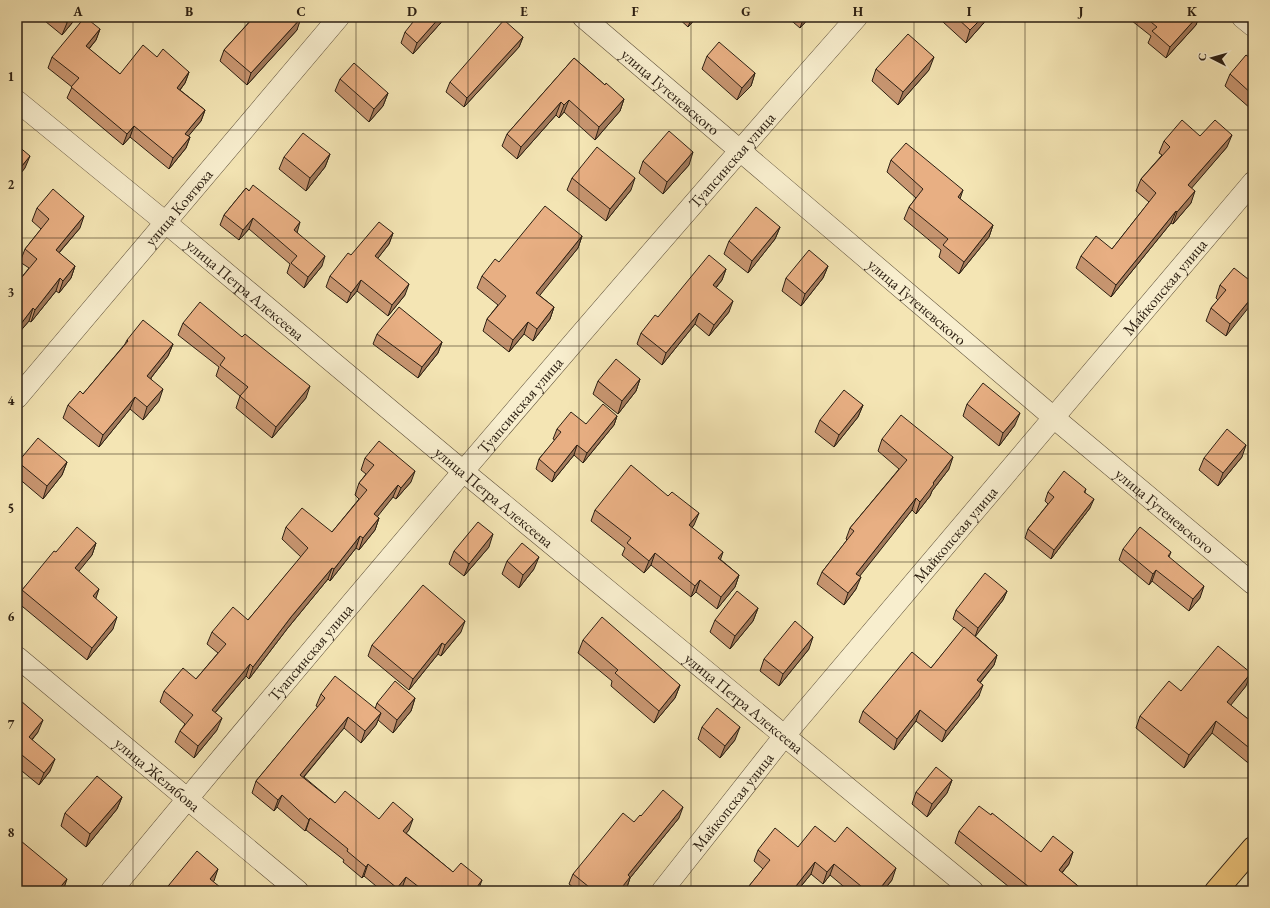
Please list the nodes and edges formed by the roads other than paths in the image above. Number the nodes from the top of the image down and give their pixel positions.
1 (339, 17) edge
2 (583, 17) edge
3 (857, 17) edge
4 (1242, 17) edge
5 (1253, 26) edge
6 (17, 101) edge
7 (739, 151) junction
8 (1253, 182) edge
9 (165, 222) junction
10 (17, 398) edge
11 (1053, 417) junction
12 (464, 472) junction
13 (1253, 584) edge
14 (17, 657) edge
15 (785, 735) junction
16 (188, 798) junction
17 (1253, 848) edge
18 (111, 891) edge
19 (298, 891) edge
20 (662, 891) edge
21 (973, 891) edge
22 (1216, 891) edge

1 - 9 street, улица Ковтюха
2 - 7 street, улица Гутеневского
3 - 7 street, Туапсинская улица
4 - 5 street
6 - 9 street, улица Петра Алексеева
7 - 11 street, улица Гутеневского
7 - 12 street, Туапсинская улица
8 - 11 street, Майкопская улица
9 - 10 street, улица Ковтюха
9 - 12 street, улица Петра Алексеева
11 - 13 street, улица Гутеневского
11 - 15 street, Майкопская улица
12 - 15 street, улица Петра Алексеева
12 - 16 street, Туапсинская улица
14 - 16 street, улица Желябова
15 - 20 street, Майкопская улица
15 - 21 street, улица Петра Алексеева
16 - 18 street, Туапсинская улица
16 - 19 street, улица Желябова
17 - 22 main road

